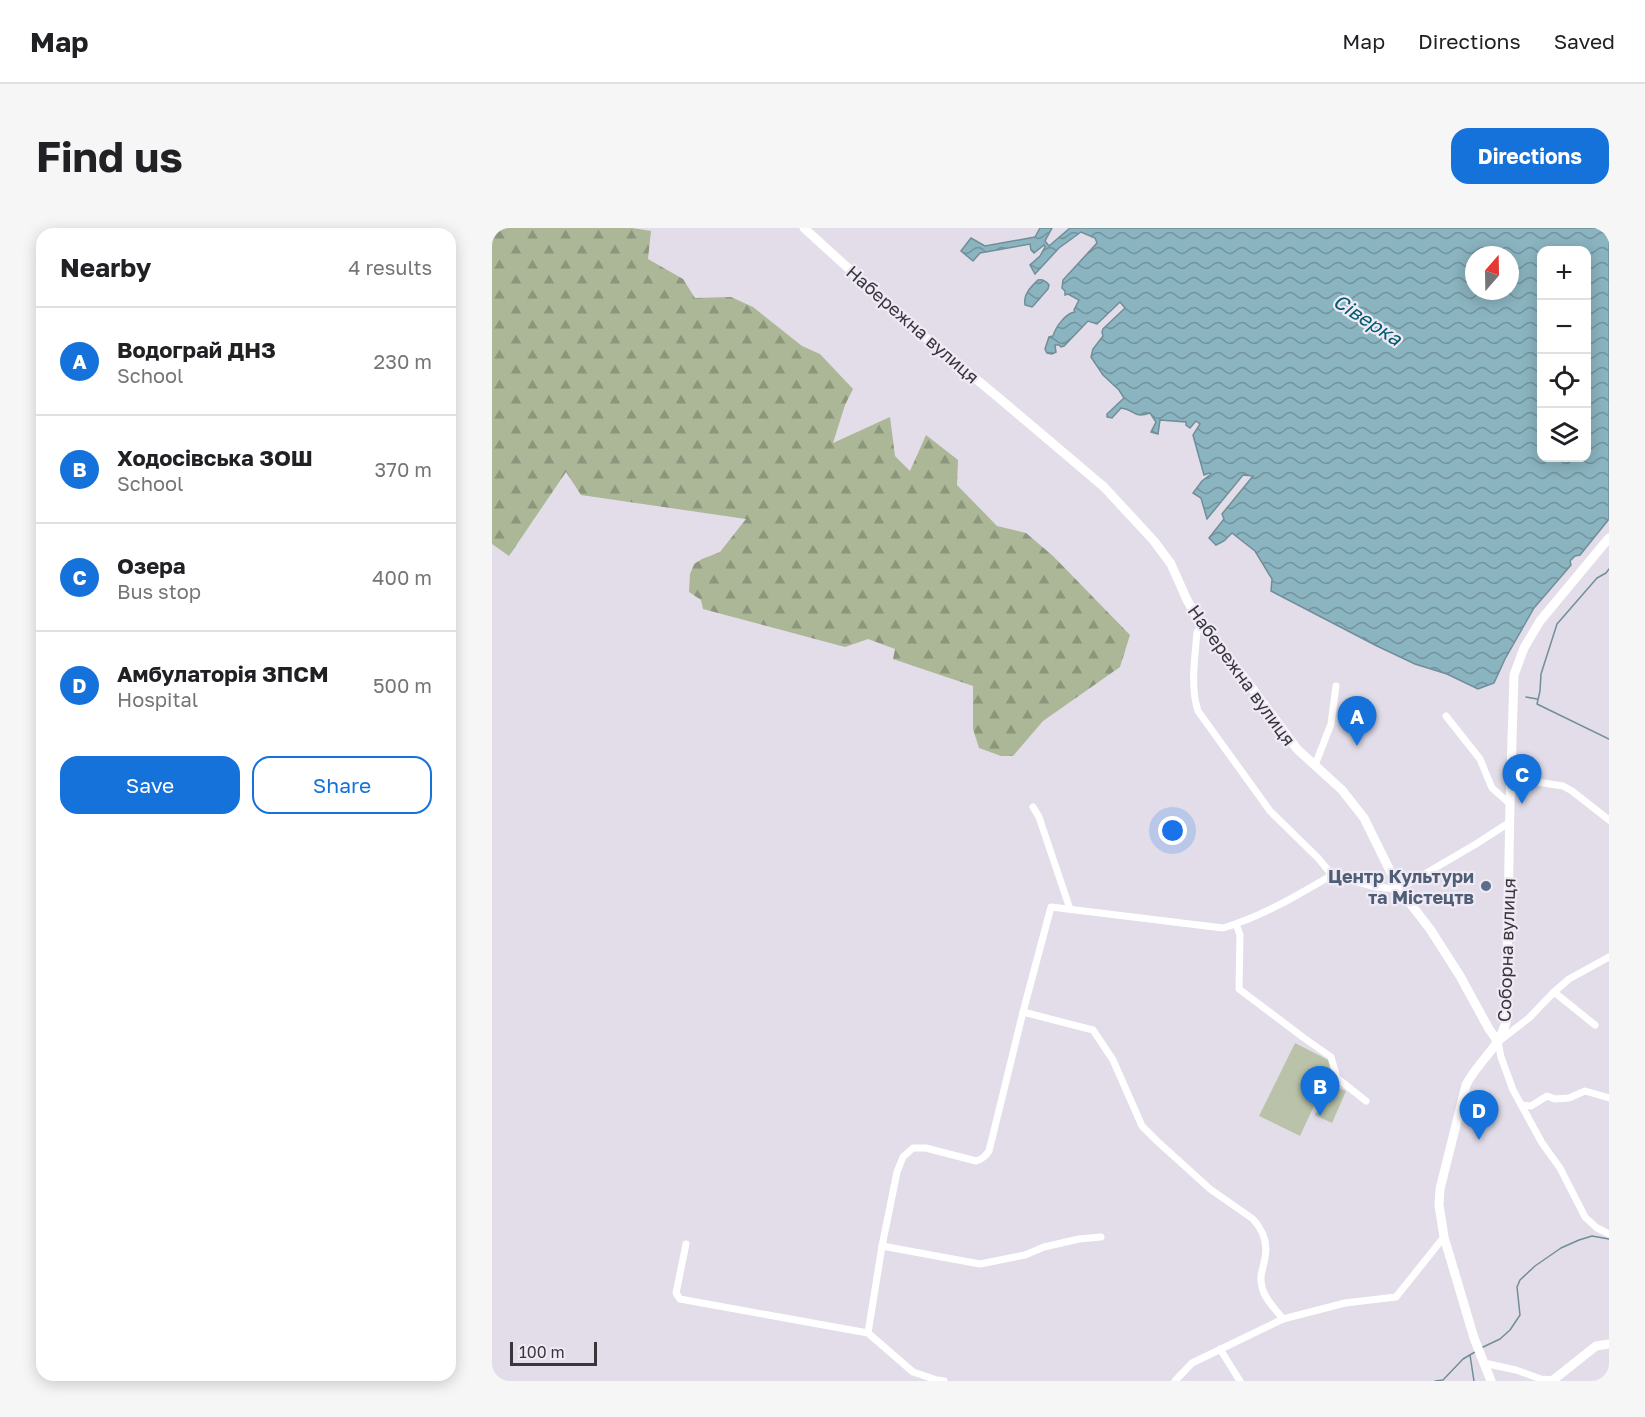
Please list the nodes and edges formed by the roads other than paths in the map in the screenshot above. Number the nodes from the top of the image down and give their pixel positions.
1 (804, 228) edge
2 (1609, 538) edge
3 (1202, 627) junction
4 (1336, 686) dead end
5 (1446, 716) dead end
6 (1315, 765) junction
7 (1511, 778) junction
8 (1510, 804) junction
9 (1033, 807) dead end
10 (1609, 820) edge
11 (1510, 822) junction
12 (1332, 875) junction
13 (1399, 889) junction
14 (1070, 909) junction
15 (1236, 924) junction
16 (1609, 957) edge
17 (1554, 992) junction
18 (1023, 1012) junction
19 (1595, 1025) dead end
20 (1498, 1042) junction
21 (1609, 1098) edge
22 (1366, 1101) dead end
23 (1522, 1105) junction
24 (1609, 1234) edge
25 (1101, 1237) dead end
26 (1444, 1237) junction
27 (686, 1244) dead end
28 (882, 1246) junction
29 (1283, 1319) junction
30 (868, 1333) junction
31 (1609, 1344) edge
32 (1220, 1349) junction
33 (1483, 1361) junction
34 (1553, 1380) edge
35 (944, 1381) edge
36 (1175, 1381) edge
37 (1240, 1381) edge
38 (1491, 1381) edge

1 - 3 street, Набережна вулиця
2 - 7 street, Соборна вулиця
3 - 6 street, Набережна вулиця
3 - 12 street
4 - 6 street
5 - 8 street
6 - 13 street, Набережна вулиця
7 - 8 street, Соборна вулиця
7 - 10 street
8 - 11 street, Соборна вулиця
9 - 14 street
11 - 13 street
11 - 20 street, Соборна вулиця
12 - 13 street
12 - 15 street
13 - 20 street, Набережна вулиця
14 - 15 street
14 - 18 street
15 - 22 street
16 - 17 street
17 - 19 street
17 - 20 street
18 - 28 street
18 - 29 street
20 - 23 street
20 - 26 street, Соборна вулиця
21 - 23 street
23 - 24 street
25 - 28 street
26 - 29 street
26 - 33 street, Соборна вулиця
27 - 30 street
28 - 30 street
29 - 32 street
30 - 35 street
31 - 34 street
32 - 36 street
32 - 37 street
33 - 34 street
33 - 38 street, Соборна вулиця

